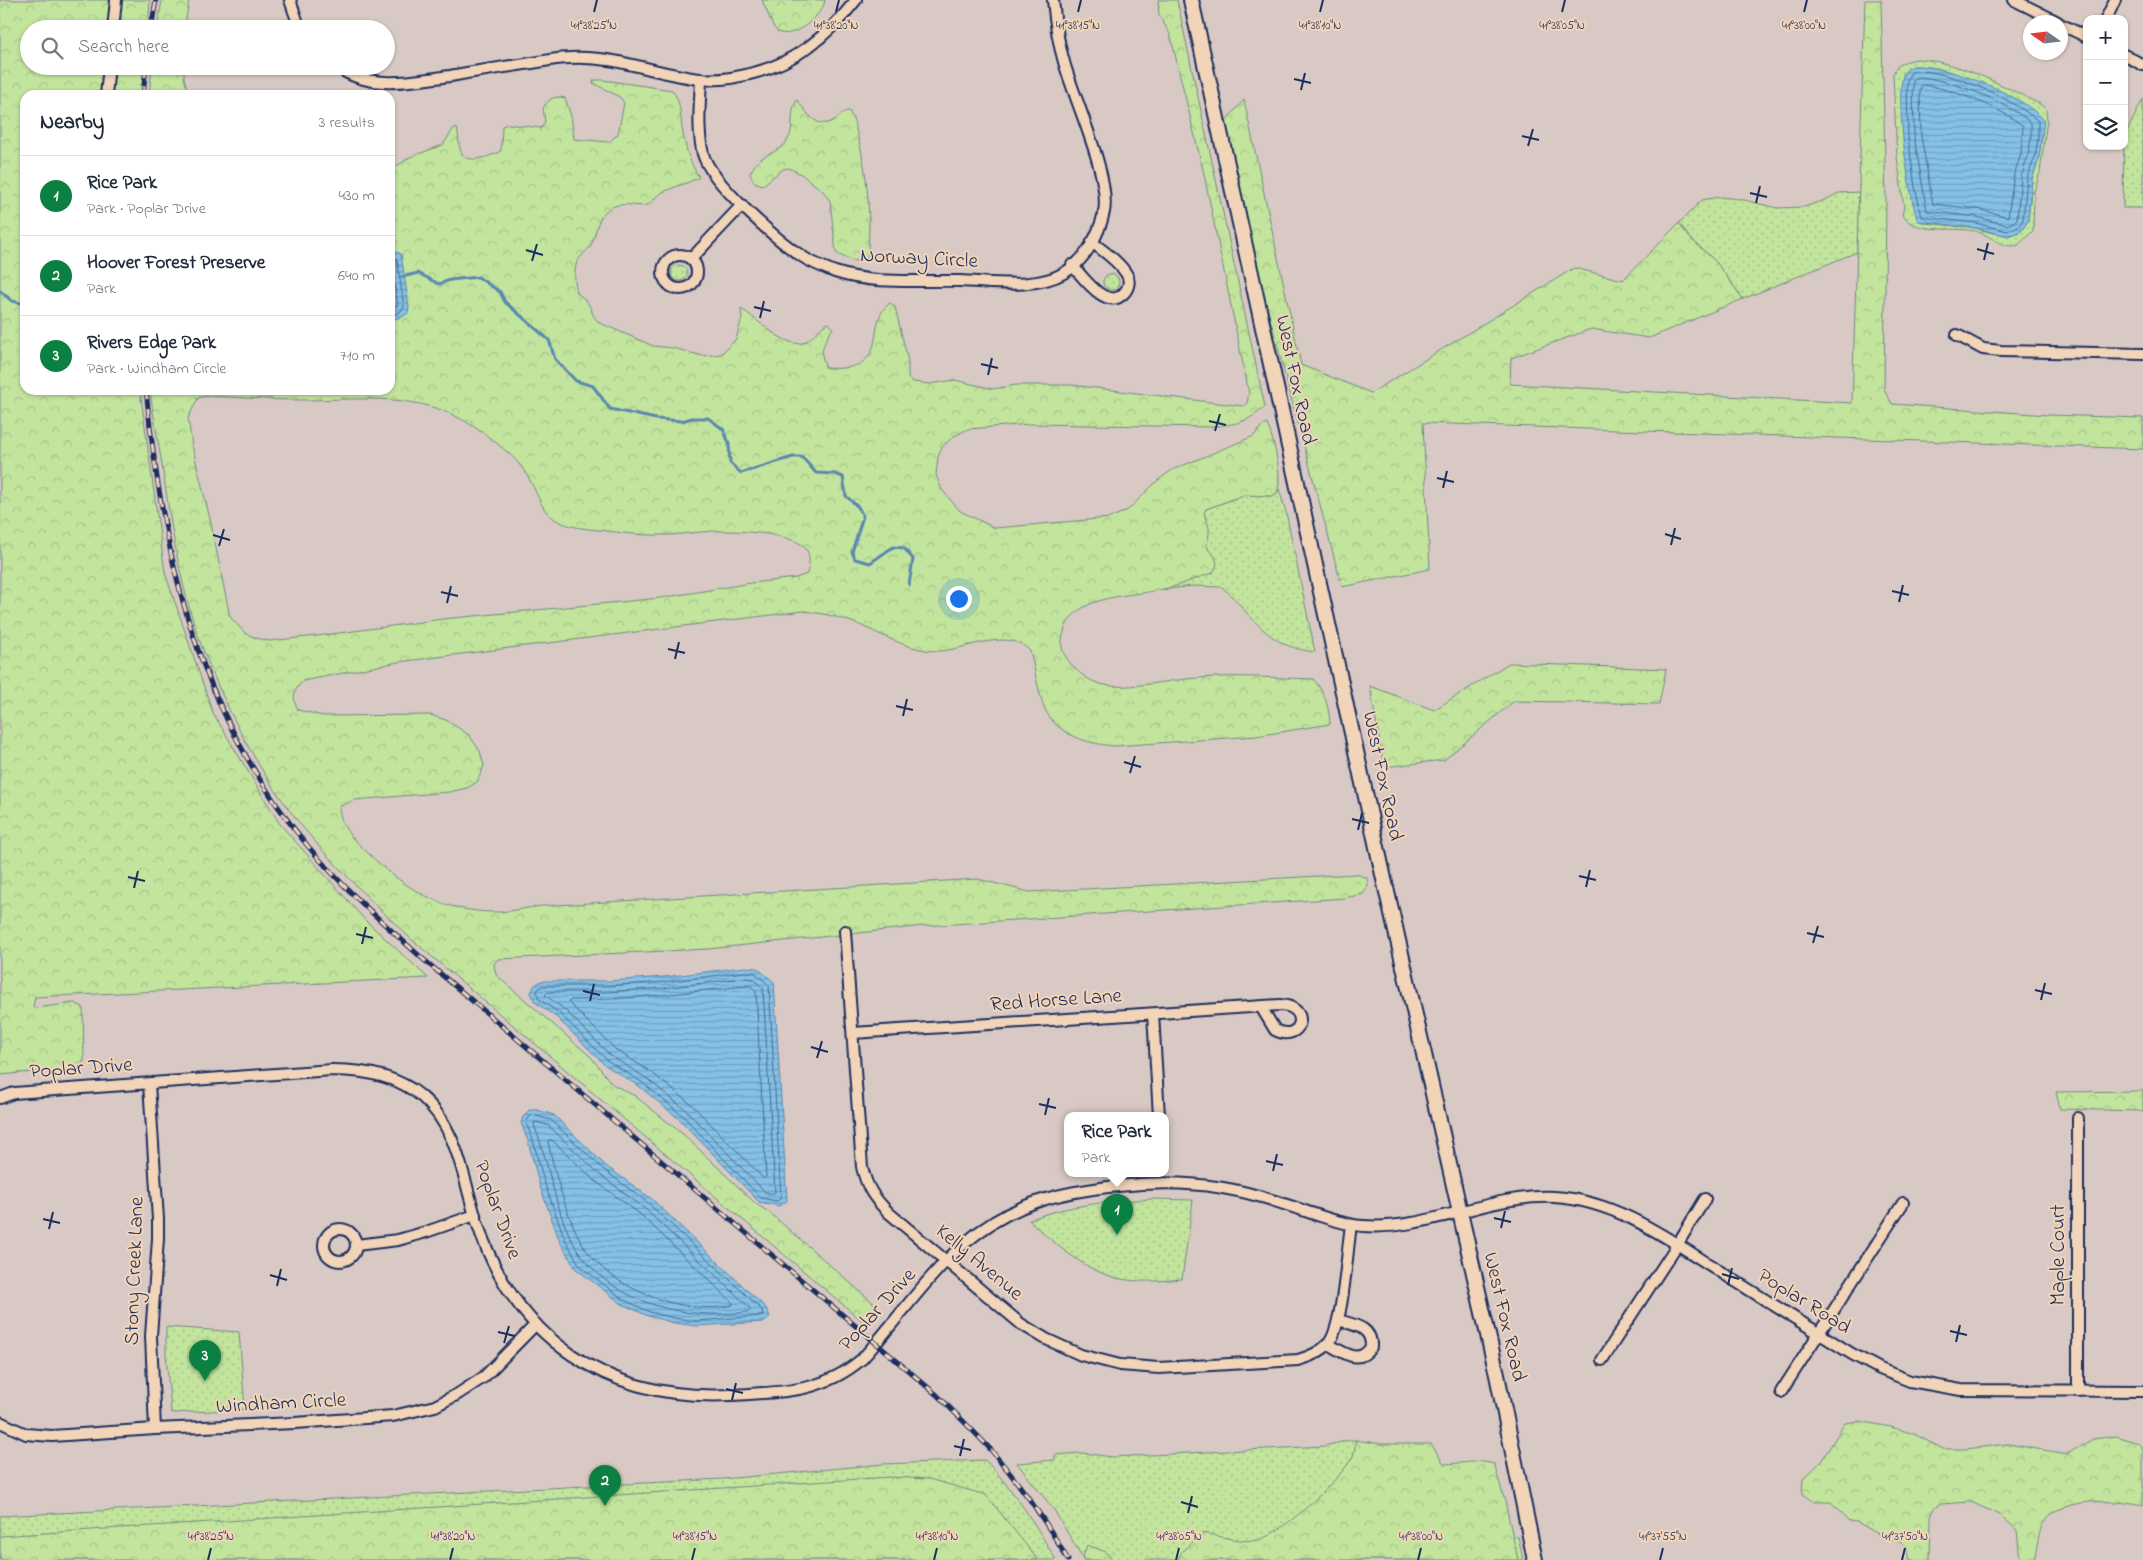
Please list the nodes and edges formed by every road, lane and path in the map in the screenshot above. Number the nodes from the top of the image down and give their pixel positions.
1 (116, 0) edge
2 (290, 0) edge
3 (856, 0) edge
4 (1052, 0) edge
5 (1191, 0) edge
6 (2014, 0) edge
7 (2115, 0) edge
8 (2043, 15) edge
9 (2108, 15) edge
10 (114, 20) edge
11 (297, 20) edge
12 (2068, 28) edge
13 (2083, 35) edge
14 (2128, 57) edge
15 (2143, 65) edge
16 (108, 75) edge
17 (353, 75) edge
18 (701, 80) junction
19 (107, 90) edge
20 (742, 205) junction
21 (1092, 242) junction
22 (691, 259) dead end
23 (1072, 266) junction
24 (1957, 335) dead end
25 (2143, 354) edge
26 (845, 931) dead end
27 (1261, 1007) dead end
28 (1153, 1014) junction
29 (853, 1033) junction
30 (149, 1084) junction
31 (0, 1098) edge
32 (1159, 1112) edge
33 (2078, 1118) dead end
34 (1160, 1178) edge
35 (1705, 1199) dead end
36 (1903, 1203) dead end
37 (1460, 1212) junction
38 (475, 1215) junction
39 (1351, 1225) junction
40 (356, 1245) dead end
41 (1678, 1245) junction
42 (947, 1261) junction
43 (1338, 1320) junction
44 (536, 1324) junction
45 (1818, 1333) junction
46 (1328, 1344) junction
47 (1602, 1360) dead end
48 (2078, 1391) junction
49 (2143, 1391) edge
50 (1781, 1392) dead end
51 (0, 1422) edge
52 (156, 1429) junction
53 (1535, 1560) edge

1 - 10 street
2 - 11 street
3 - 18 street
4 - 21 street, Norway Circle
5 - 37 street, West Fox Road
6 - 8 street
7 - 9 street
12 - 13 street
14 - 15 street
16 - 19 street
17 - 18 street
18 - 20 street, Norway Circle
20 - 22 street
20 - 23 street, Norway Circle
21 - 23 street, Norway Circle
21 - 23 street
24 - 25 street
26 - 29 street, Kelly Avenue
27 - 28 street, Red Horse Lane
28 - 29 street, Red Horse Lane
28 - 32 street
29 - 42 street, Kelly Avenue
30 - 31 street, Poplar Drive
30 - 38 street, Poplar Drive
30 - 52 street, Stony Creek Lane
33 - 48 street, Maple Court
34 - 39 street, Poplar Drive
34 - 42 street, Poplar Drive
35 - 41 street
36 - 45 street
37 - 39 street, Poplar Drive
37 - 41 street, Poplar Road
37 - 53 street, West Fox Road
38 - 40 street
38 - 44 street, Poplar Drive
39 - 43 street
41 - 45 street, Poplar Road
41 - 47 street
42 - 44 street, Poplar Drive
42 - 46 street, Kelly Avenue
43 - 46 street
43 - 46 street
44 - 52 street, Windham Circle
45 - 48 street, Poplar Road
45 - 50 street
48 - 49 street, Poplar Road
51 - 52 street, Windham Circle

